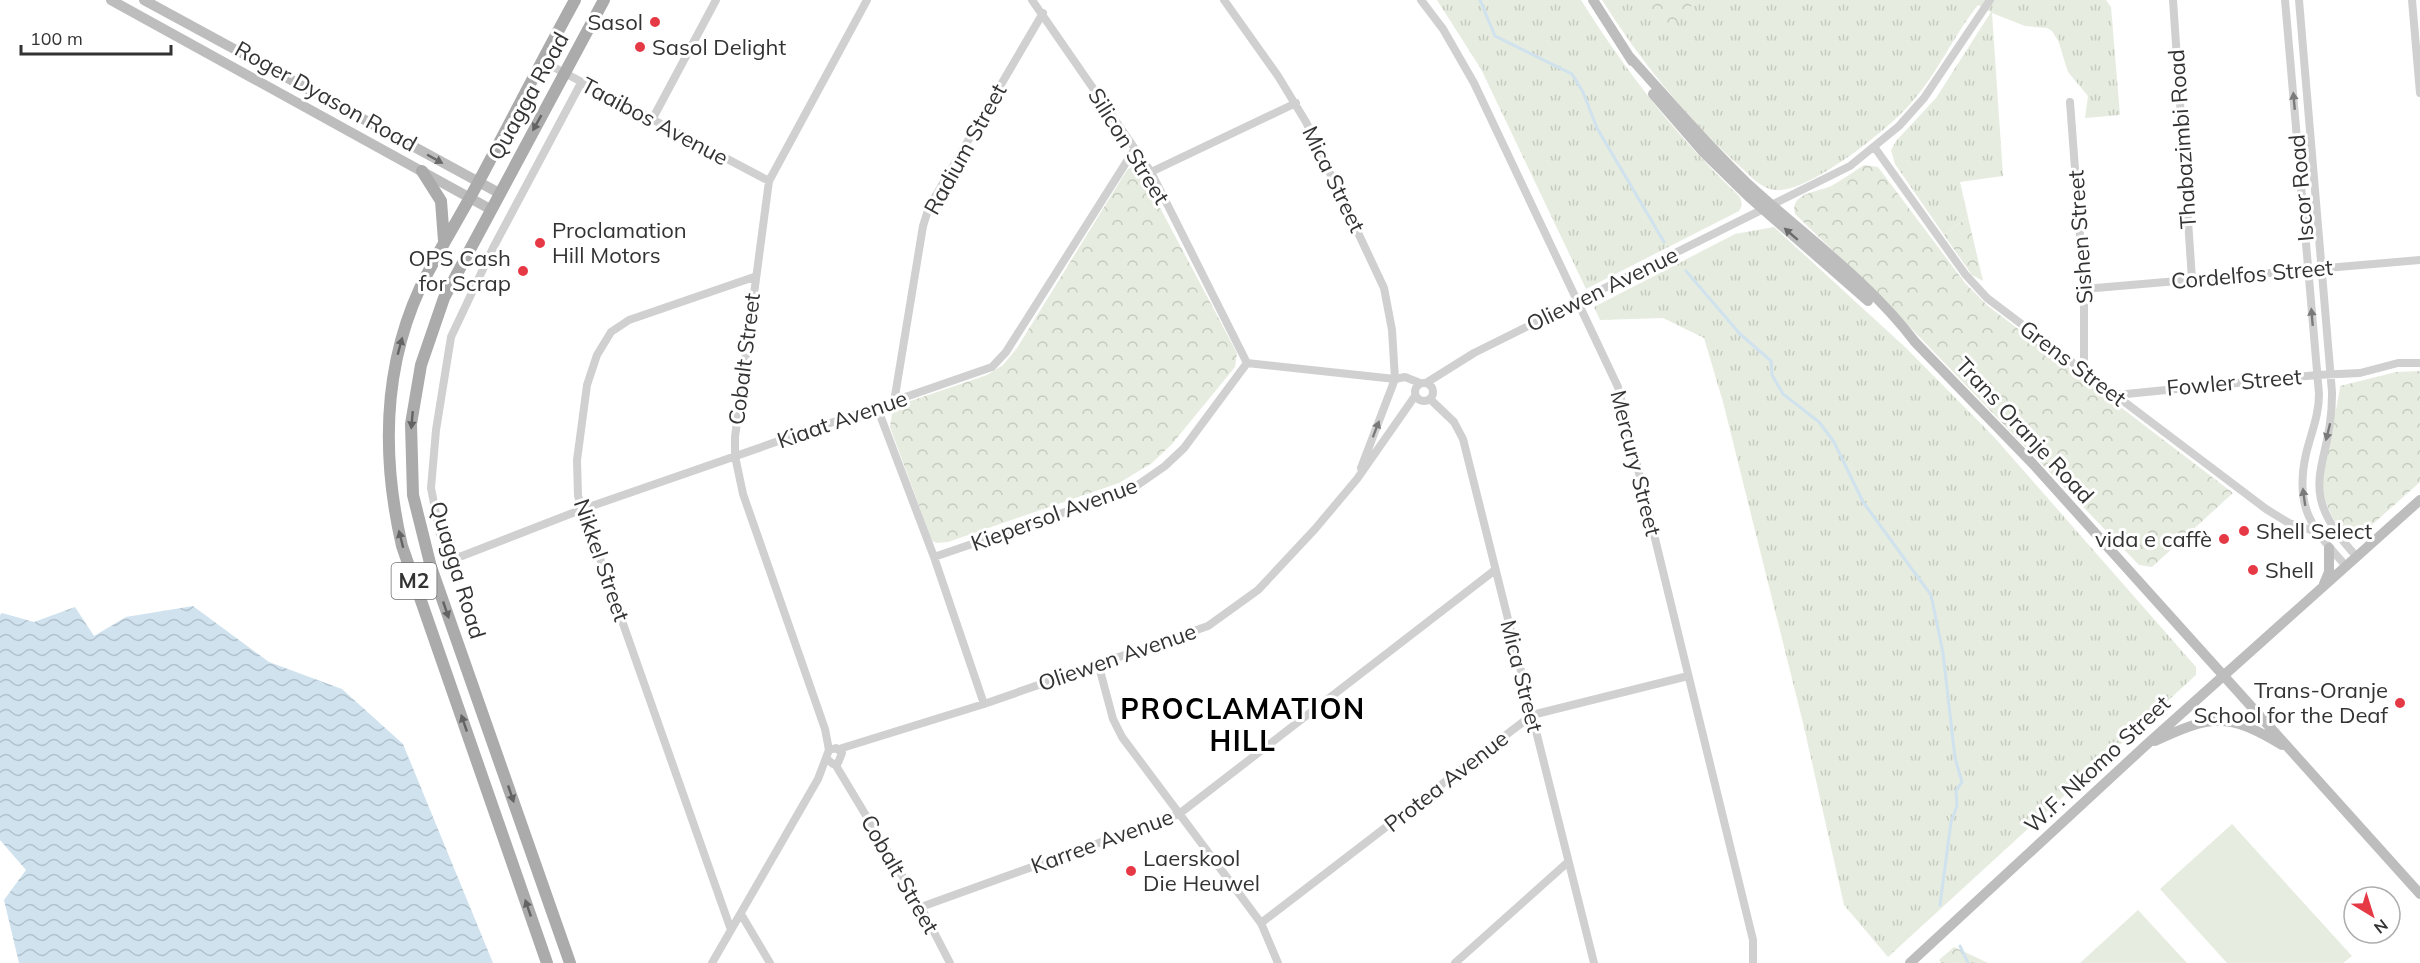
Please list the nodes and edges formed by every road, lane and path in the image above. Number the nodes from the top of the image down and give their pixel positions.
1 (111, 0) edge
2 (144, 0) edge
3 (575, 0) edge
4 (604, 0) edge
5 (716, 0) edge
6 (867, 0) edge
7 (1032, 0) edge
8 (1224, 0) edge
9 (1421, 0) edge
10 (1593, 0) edge
11 (1990, 0) edge
12 (2173, 0) edge
13 (2286, 0) edge
14 (2299, 0) edge
15 (2412, 0) edge
16 (1043, 13) junction
17 (542, 61) junction
18 (565, 72) junction
19 (581, 83) junction
20 (2420, 93) edge
21 (2070, 102) dead end
22 (1296, 103) junction
23 (653, 118) junction
24 (1875, 148) junction
25 (1134, 150) junction
26 (422, 171) junction
27 (1151, 172) junction
28 (769, 181) junction
29 (479, 183) junction
30 (499, 193) junction
31 (470, 198) junction
32 (1767, 207) junction
33 (490, 209) junction
34 (444, 242) junction
35 (2420, 260) edge
36 (2320, 267) junction
37 (2307, 268) junction
38 (754, 277) junction
39 (2192, 279) junction
40 (2084, 289) junction
41 (1576, 302) junction
42 (1247, 363) junction
43 (2420, 363) edge
44 (1443, 371) junction
45 (2084, 371) junction
46 (2330, 374) junction
47 (2317, 375) junction
48 (1407, 378) junction
49 (1395, 379) junction
50 (1423, 383) junction
51 (1433, 389) junction
52 (2116, 395) junction
53 (1420, 397) junction
54 (894, 402) junction
55 (877, 407) junction
56 (735, 456) junction
57 (1357, 479) junction
58 (2420, 500) edge
59 (583, 508) junction
60 (2314, 531) junction
61 (2329, 548) junction
62 (934, 557) junction
63 (2357, 557) junction
64 (2346, 566) junction
65 (1495, 570) junction
66 (2322, 587) junction
67 (1098, 663) junction
68 (2223, 675) junction
69 (1688, 676) junction
70 (984, 704) junction
71 (1532, 715) junction
72 (2145, 746) junction
73 (2292, 752) junction
74 (835, 756) junction
75 (1179, 814) junction
76 (1568, 862) junction
77 (2420, 894) edge
78 (921, 907) junction
79 (741, 914) junction
80 (1261, 923) junction
81 (731, 930) junction
82 (547, 963) edge
83 (570, 963) edge
84 (712, 963) edge
85 (770, 963) edge
86 (950, 963) edge
87 (1278, 963) edge
88 (1455, 963) edge
89 (1594, 963) edge
90 (1753, 963) edge
91 (1910, 963) edge

1 - 26 main road, Roger Dyason Road
2 -> 29 main road, Roger Dyason Road
3 - 17 main road, Quagga Road / M2
4 - 18 main road, Quagga Road / M2
5 - 23 street
6 - 28 street, Cobalt Street
7 - 16 street, Silicon Street
8 - 22 street, Mica Street
9 - 41 street, Mercury Street
10 - 32 main road, Trans Oranje Road
11 - 24 street, Oliewen Avenue
12 - 39 street, Thabazimbi Road
37 -> 13 street, Iscor Road
14 - 36 street, Iscor Road
15 - 20 street
16 - 25 street, Silicon Street
16 - 54 street, Radium Street
17 - 18 street, Taaibos Avenue
17 - 29 main road, Quagga Road / M2
18 - 19 street, Taaibos Avenue
18 -> 30 main road, Quagga Road / M2
19 - 23 street, Taaibos Avenue
19 - 59 street, Kiaat Avenue
21 - 40 street, Sishen Street
22 - 27 street
22 - 49 street, Mica Street
23 - 28 street, Taaibos Avenue
24 - 32 street, Oliewen Avenue
24 - 45 street, Grens Street
25 - 27 street, Silicon Street
25 - 54 street, Kiaat Avenue
26 - 31 main road, Roger Dyason Road
26 - 34 main road
27 - 42 street, Silicon Street
28 - 38 street, Cobalt Street
29 - 30 main road, Roger Dyason Road
29 - 31 main road, Quagga Road / M2
30 - 33 main road, Quagga Road / M2
31 - 33 main road, Roger Dyason Road
31 - 34 main road, Quagga Road / M2
32 - 41 street, Oliewen Avenue
32 - 68 main road, Trans Oranje Road
33 -> 83 main road, Quagga Road / M2
82 -> 34 main road, Quagga Road / M2
35 - 36 street, Cordelfos Street
36 - 37 street, Cordelfos Street
36 - 46 street, Iscor Road
37 - 39 street, Cordelfos Street
47 -> 37 street, Iscor Road
38 - 56 street, Cobalt Street
38 - 59 street, Nikkel Street
39 - 40 street, Cordelfos Street
40 - 45 street, Sishen Street
41 - 44 street, Oliewen Avenue
41 - 69 street, Mercury Street
42 - 49 street
42 - 62 street, Kiepersol Avenue
43 - 46 street, Fowler Street
44 - 50 street, Oliewen Avenue
44 - 51 street
45 - 52 street, Grens Street
46 - 47 street, Fowler Street
46 -> 63 street, Iscor Road
47 - 52 street, Fowler Street
60 -> 47 street, Iscor Road
48 - 49 street
48 - 50 street
48 - 53 street
57 -> 49 street, Oliewen Avenue
50 - 51 street
50 - 53 street, Oliewen Avenue
51 - 53 street
52 - 60 street, Grens Street
53 - 57 street, Oliewen Avenue
53 - 65 street, Mica Street
54 - 55 street, Kiaat Avenue
55 - 56 street, Kiaat Avenue
55 - 62 street
56 - 59 street, Kiaat Avenue
56 - 74 street, Cobalt Street
57 - 67 street, Oliewen Avenue
58 - 63 main road, W.F. Nkomo Street
59 - 81 street, Nikkel Street
60 - 61 street
61 - 64 street
61 - 66 main road
62 - 70 street
63 - 64 main road, W.F. Nkomo Street
64 - 66 main road, W.F. Nkomo Street
65 - 71 street, Mica Street
65 - 75 street, Karree Avenue
66 - 68 main road, W.F. Nkomo Street
67 - 70 street, Oliewen Avenue
67 - 75 street
68 - 72 main road, W.F. Nkomo Street
68 - 73 main road, Trans Oranje Road
69 - 71 street, Protea Avenue
69 - 90 street, Mercury Street
70 - 74 street, Oliewen Avenue
71 - 76 street, Mica Street
71 - 80 street, Protea Avenue
72 - 73 main road
72 - 91 main road, W.F. Nkomo Street
73 - 77 main road, Trans Oranje Road
74 - 78 street, Cobalt Street
74 - 79 street, Oliewen Avenue
75 - 78 street, Karree Avenue
75 - 80 street
76 - 88 street
76 - 89 street, Mica Street
78 - 86 street, Cobalt Street
79 - 81 street, Oliewen Avenue
79 - 85 street
80 - 87 street
81 - 84 street, Oliewen Avenue

